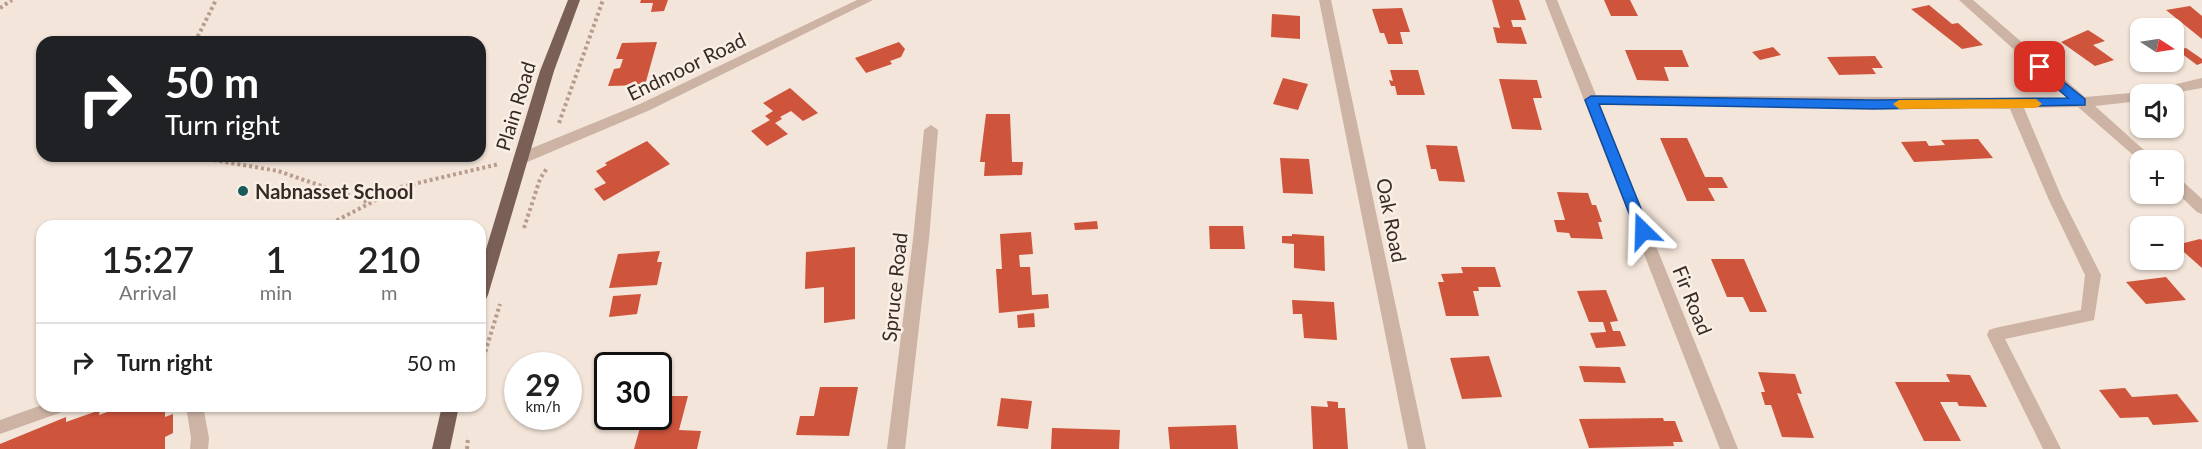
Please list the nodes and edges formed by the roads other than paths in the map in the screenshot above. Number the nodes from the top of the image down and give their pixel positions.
1 (574, 0) edge
2 (867, 0) edge
3 (1326, 0) edge
4 (1551, 0) edge
5 (1965, 0) edge
6 (2202, 84) edge
7 (2184, 87) edge
8 (2130, 98) edge
9 (1591, 100) junction
10 (2081, 102) junction
11 (2014, 104) junction
12 (931, 130) dead end
13 (2136, 150) edge
14 (520, 159) junction
15 (2184, 191) edge
16 (2202, 208) edge
17 (486, 275) edge
18 (42, 412) edge
19 (195, 412) edge
20 (450, 412) edge
21 (0, 427) edge
22 (199, 449) edge
23 (441, 449) edge
24 (896, 449) edge
25 (1417, 449) edge
26 (1729, 449) edge
27 (2052, 449) edge

1 - 14 main road, Plain Road
2 - 14 street, Endmoor Road
3 - 25 street, Oak Road
4 - 9 street, Fir Road
5 - 10 street
6 - 7 street
8 - 10 street
9 - 11 street
9 - 26 street, Fir Road
10 - 11 street
10 - 13 street
11 - 27 street
12 - 24 street, Spruce Road
14 - 17 main road, Plain Road
15 - 16 street
18 - 21 street
19 - 22 street
20 - 23 main road

